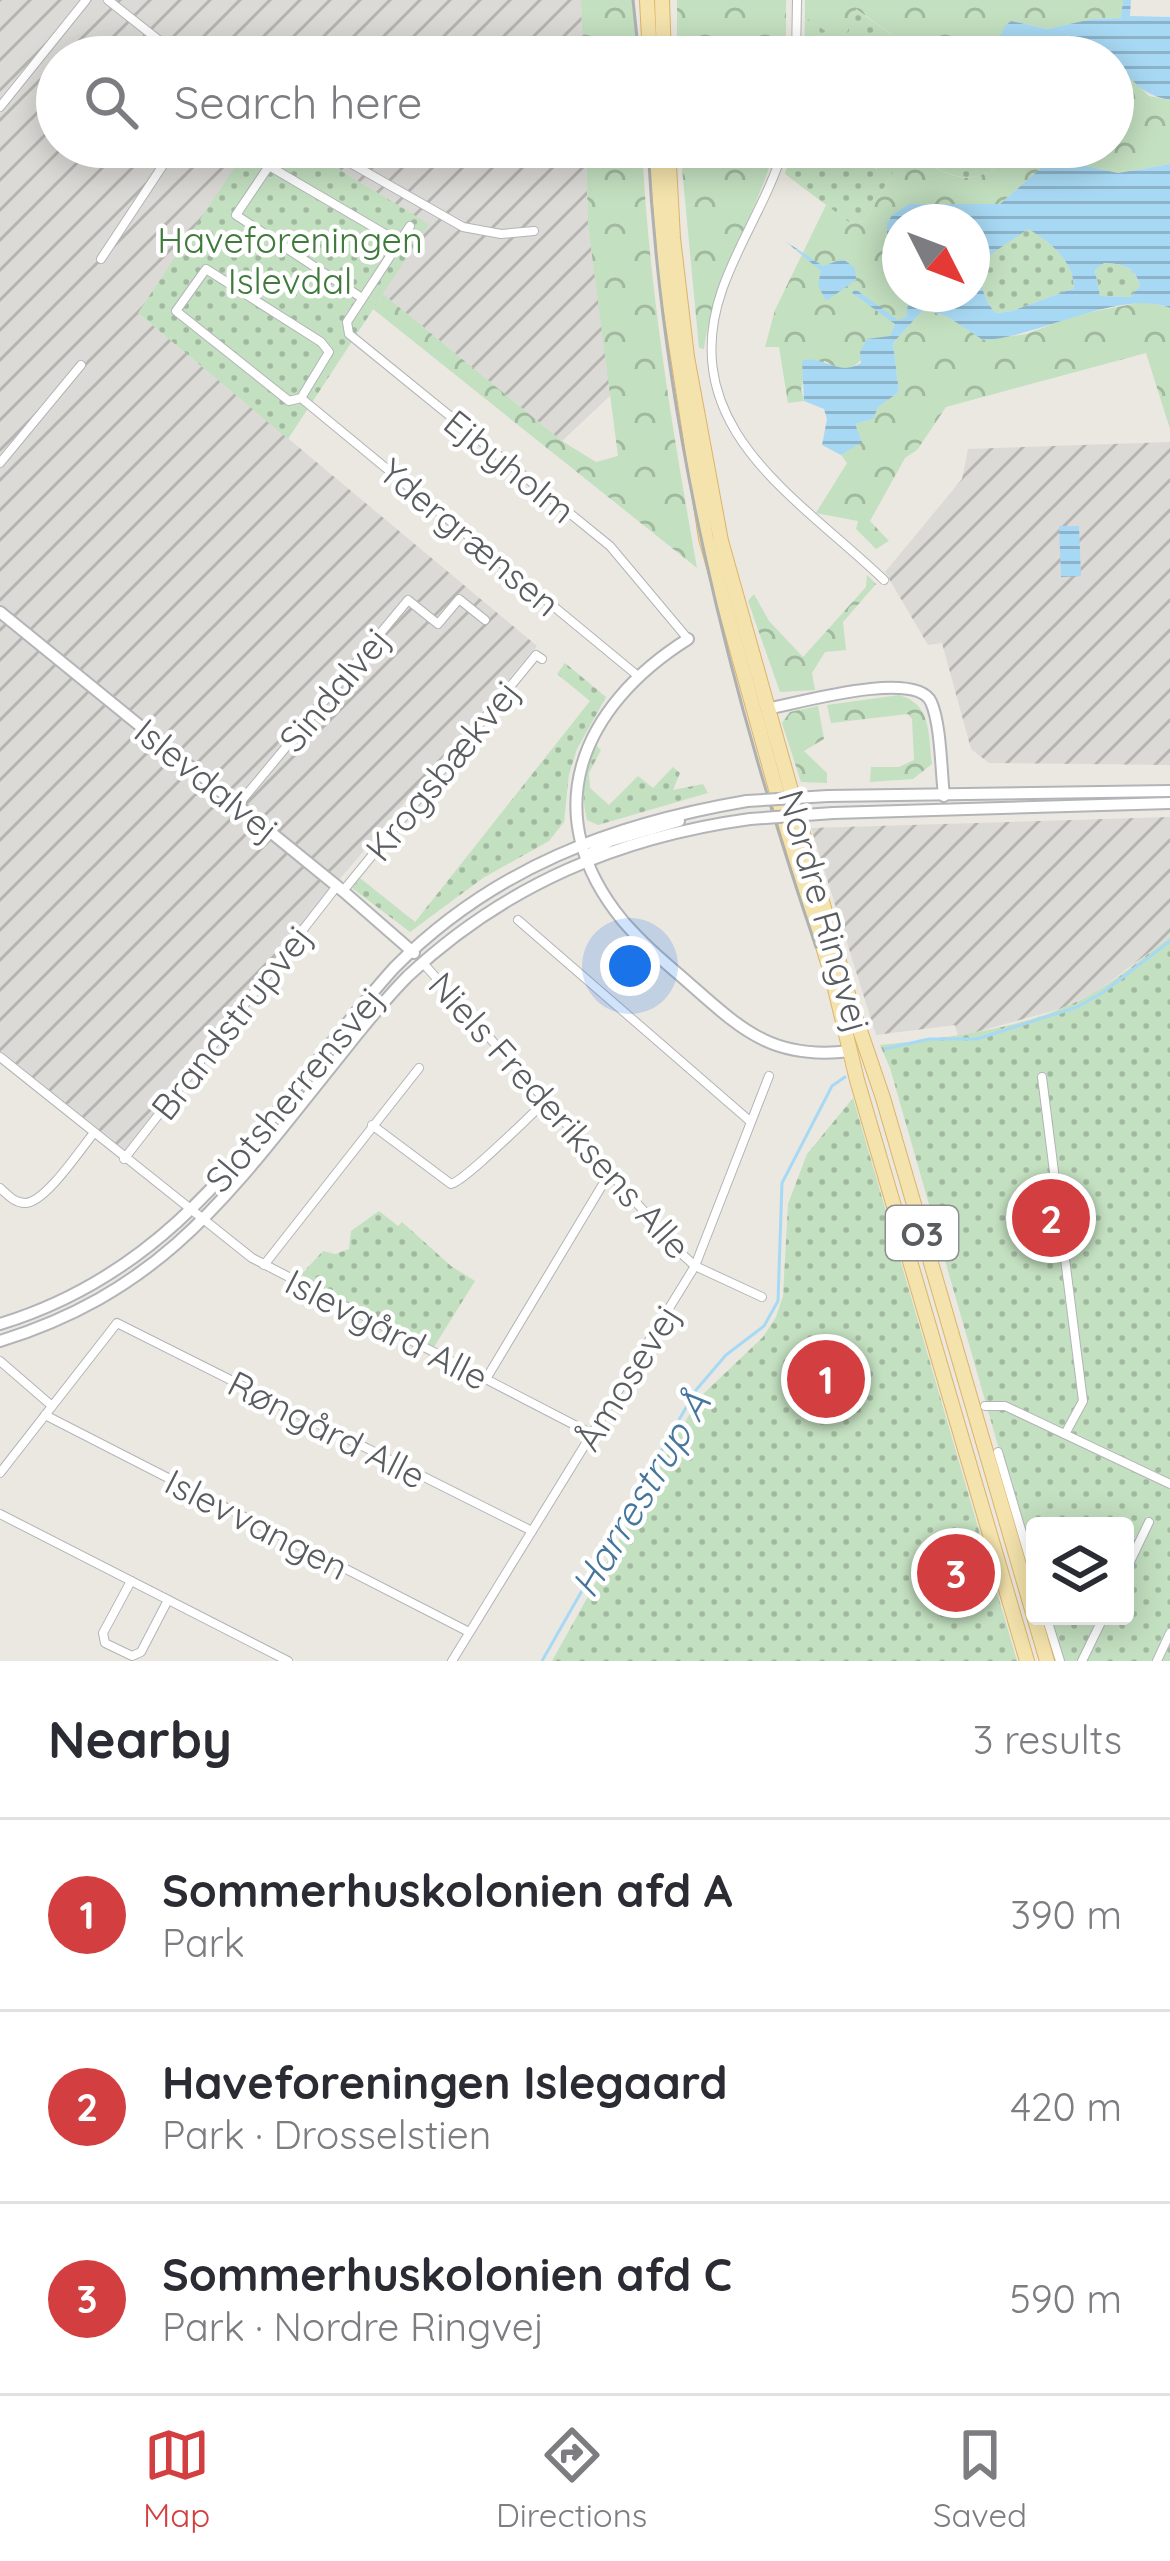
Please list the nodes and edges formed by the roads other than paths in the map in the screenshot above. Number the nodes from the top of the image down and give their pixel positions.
1 (86, 0) edge
2 (108, 0) edge
3 (647, 0) edge
4 (662, 0) edge
5 (797, 0) edge
6 (57, 36) edge
7 (153, 36) edge
8 (649, 36) edge
9 (663, 36) edge
10 (796, 36) edge
11 (36, 62) edge
12 (0, 107) edge
13 (161, 168) edge
14 (268, 168) edge
15 (272, 168) edge
16 (359, 168) edge
17 (657, 168) edge
18 (670, 168) edge
19 (776, 168) edge
20 (410, 226) dead end
21 (534, 231) dead end
22 (399, 242) junction
23 (101, 259) dead end
24 (362, 298) junction
25 (81, 364) dead end
26 (301, 398) junction
27 (0, 463) edge
28 (884, 580) dead end
29 (0, 612) edge
30 (485, 620) dead end
31 (688, 639) joint
32 (542, 659) dead end
33 (638, 676) junction
34 (767, 709) junction
35 (1170, 791) edge
36 (944, 794) junction
37 (1170, 803) edge
38 (728, 804) junction
39 (238, 805) junction
40 (945, 810) junction
41 (581, 843) junction
42 (587, 858) junction
43 (340, 888) junction
44 (494, 908) junction
45 (518, 920) dead end
46 (412, 950) junction
47 (423, 963) junction
48 (850, 1051) junction
49 (0, 1057) edge
50 (419, 1068) dead end
51 (769, 1076) dead end
52 (1042, 1076) dead end
53 (546, 1102) junction
54 (751, 1122) junction
55 (372, 1125) junction
56 (93, 1134) junction
57 (124, 1159) junction
58 (609, 1174) junction
59 (0, 1187) edge
60 (192, 1211) junction
61 (204, 1220) junction
62 (264, 1265) junction
63 (695, 1266) junction
64 (762, 1297) dead end
65 (0, 1324) edge
66 (0, 1341) edge
67 (0, 1361) edge
68 (486, 1379) junction
69 (52, 1406) junction
70 (985, 1406) dead end
71 (45, 1415) junction
72 (592, 1434) junction
73 (1065, 1434) junction
74 (998, 1452) dead end
75 (0, 1473) edge
76 (1170, 1484) edge
77 (0, 1514) edge
78 (1149, 1522) dead end
79 (532, 1531) junction
80 (1026, 1547) edge
81 (1134, 1553) edge
82 (130, 1581) junction
83 (168, 1600) junction
84 (1049, 1625) edge
85 (1100, 1625) edge
86 (470, 1632) junction
87 (1170, 1633) edge
88 (288, 1661) edge
89 (452, 1661) edge
90 (1027, 1661) edge
91 (1047, 1661) edge
92 (1060, 1661) edge
93 (1082, 1661) edge
94 (1156, 1661) edge

1 - 6 street
2 - 7 street
3 - 8 main road
4 - 9 main road
5 - 10 street
11 - 12 street
13 - 23 street
14 - 24 street
15 - 22 street
16 - 21 street
17 - 48 main road, Nordre Ringvej / O3
18 - 34 main road, Nordre Ringvej / O3
19 - 28 street
20 - 22 street
22 - 24 street
24 - 31 street, Ejbyholm
25 - 27 street
26 - 26 street, Ydergrænsen
26 - 33 street, Ydergrænsen
29 - 39 street, Islevdalvej
30 - 39 street, Sindalvej
31 - 33 street
32 - 43 street, Krogsbækvej
33 - 41 street
34 - 36 street
34 - 91 main road, Nordre Ringvej / O3
35 - 36 street, Slotsherrensvej
36 - 38 street, Slotsherrensvej, bridge
36 - 40 street
37 - 40 street, Slotsherrensvej
38 - 41 street, Slotsherrensvej
38 - 42 street, Slotsherrensvej
39 - 43 street, Islevdalvej
40 - 42 street, Slotsherrensvej, bridge
41 - 42 street
41 - 44 street, Slotsherrensvej
41 - 46 street, Slotsherrensvej
42 - 44 street, Slotsherrensvej
42 - 48 street
43 - 46 street, Islevdalvej
43 - 57 street, Brandstrupvej
44 - 47 street, Slotsherrensvej
45 - 54 street
46 - 47 street, Islevdalvej
46 - 60 street, Slotsherrensvej
47 - 53 street, Niels Frederiksens Alle
47 - 61 street, Slotsherrensvej
48 - 90 main road, Nordre Ringvej / O3
49 - 56 street, Islevgård Alle
50 - 55 street
51 - 54 street, Åmosevej
52 - 73 street
53 - 55 street
53 - 58 street, Niels Frederiksens Alle
54 - 63 street, Åmosevej
55 - 62 street
56 - 57 street, Islevgård Alle
56 - 59 street
57 - 60 street, Islevgård Alle
58 - 63 street, Niels Frederiksens Alle
58 - 68 street
60 - 61 street, Islevgård Alle
60 - 65 street, Slotsherrensvej
61 - 62 street, Islevgård Alle
61 - 66 street, Slotsherrensvej
62 - 68 street, Islevgård Alle
63 - 64 street, Niels Frederiksens Alle
63 - 72 street, Åmosevej
67 - 69 street
68 - 72 street, Islevgård Alle
69 - 71 street
69 - 79 street, Røngård Alle
70 - 73 street
71 - 75 street
71 - 86 street, Islevvangen
72 - 79 street, Åmosevej
73 - 76 street
74 - 80 street
77 - 82 street
78 - 81 street
79 - 86 street, Åmosevej
82 - 83 street
82 - 83 street
83 - 88 street
84 - 92 street
85 - 93 street
86 - 89 street, Åmosevej
87 - 94 street

